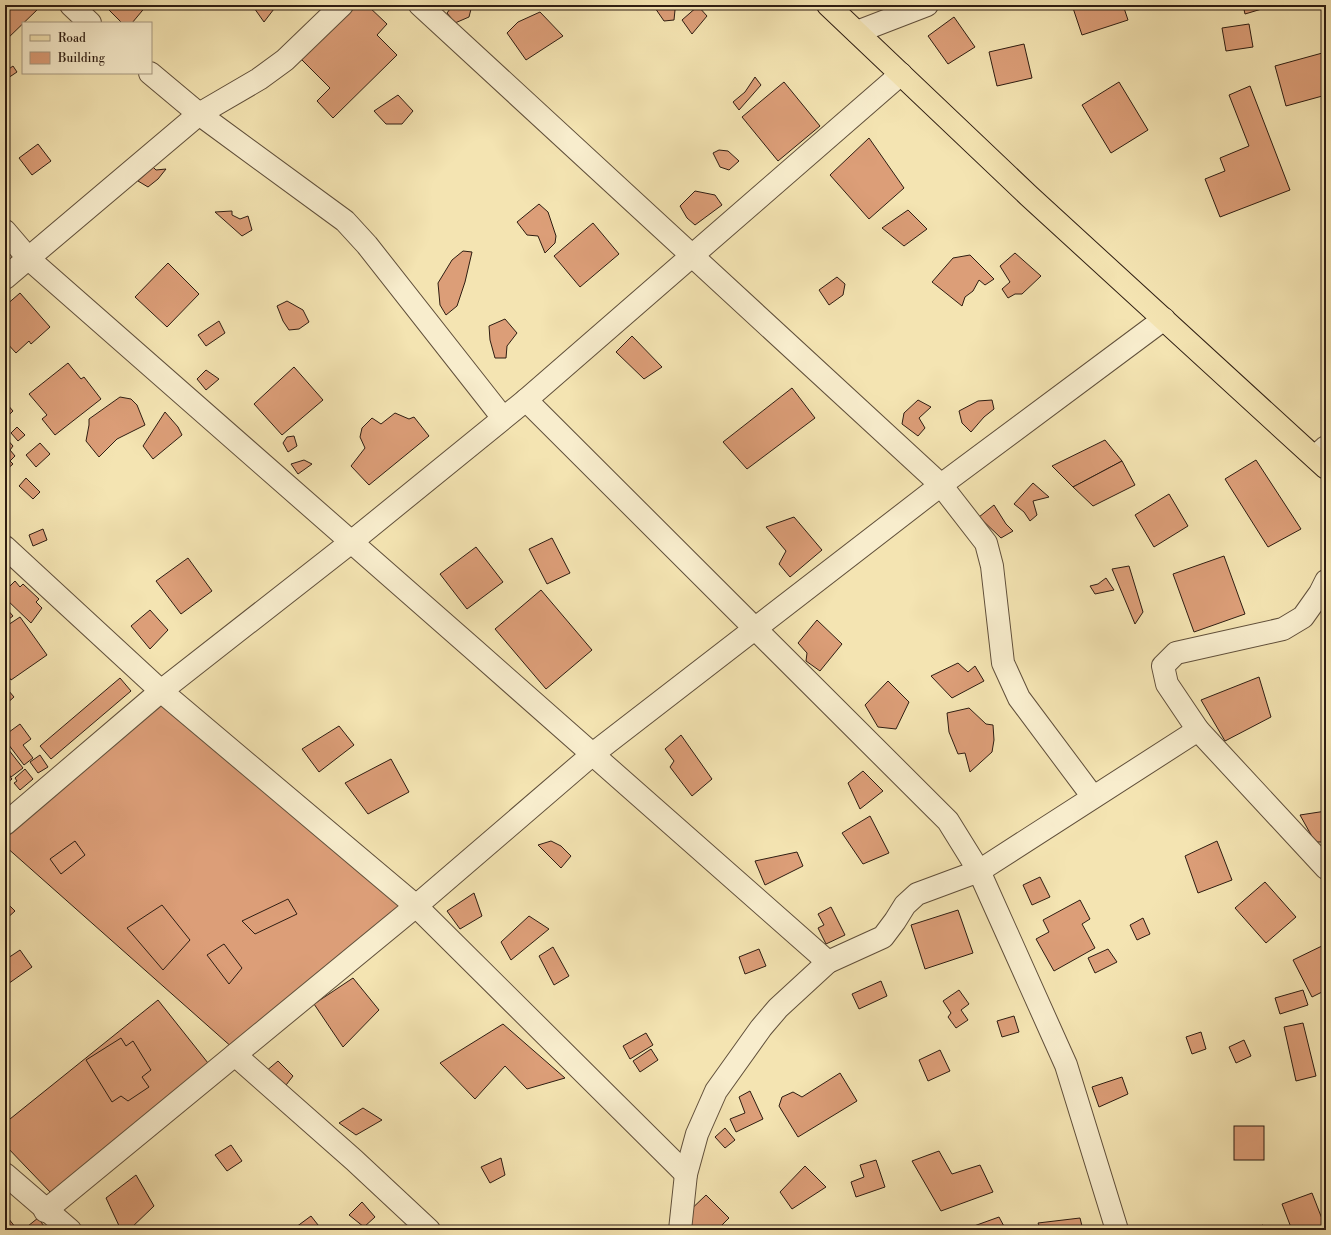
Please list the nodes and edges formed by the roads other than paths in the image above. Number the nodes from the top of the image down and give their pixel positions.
1 (71, 5) edge
2 (342, 5) edge
3 (420, 5) edge
4 (828, 5) edge
5 (927, 5) edge
6 (89, 22) edge
7 (857, 32) junction
8 (151, 74) edge
9 (901, 74) junction
10 (200, 114) junction
11 (5, 231) edge
12 (692, 255) junction
13 (29, 259) junction
14 (5, 278) edge
15 (1164, 319) junction
16 (526, 400) junction
17 (503, 418) junction
18 (1322, 457) edge
19 (941, 485) junction
20 (350, 543) junction
21 (5, 547) edge
22 (1326, 582) edge
23 (754, 628) junction
24 (161, 691) junction
25 (1198, 730) junction
26 (594, 753) junction
27 (1094, 797) junction
28 (5, 824) edge
29 (1326, 868) edge
30 (979, 871) junction
31 (416, 906) junction
32 (828, 962) junction
33 (235, 1055) junction
34 (5, 1174) edge
35 (686, 1174) junction
36 (45, 1210) junction
37 (70, 1230) edge
38 (429, 1230) edge
39 (680, 1230) edge
40 (1117, 1230) edge

1 - 6 street
2 - 10 street
3 - 12 street
4 - 7 main road
5 - 7 street
7 - 9 main road
8 - 10 street
9 - 12 street
9 - 15 main road
10 - 13 street
10 - 17 street
11 - 13 street
12 - 16 street
12 - 19 street
13 - 14 street
13 - 20 street
15 - 18 main road
15 - 19 street
16 - 17 street
16 - 23 street
17 - 20 street
19 - 23 street
19 - 27 street
20 - 24 street
20 - 26 street
21 - 24 street
22 - 25 street
23 - 26 street
23 - 30 street
24 - 28 street
24 - 31 street
25 - 27 street
25 - 29 street
26 - 31 street
26 - 32 street
27 - 30 street
30 - 32 street
30 - 40 street
31 - 33 street
31 - 35 street
32 - 35 street
33 - 36 street
33 - 38 street
34 - 36 street
35 - 39 street
36 - 37 street

